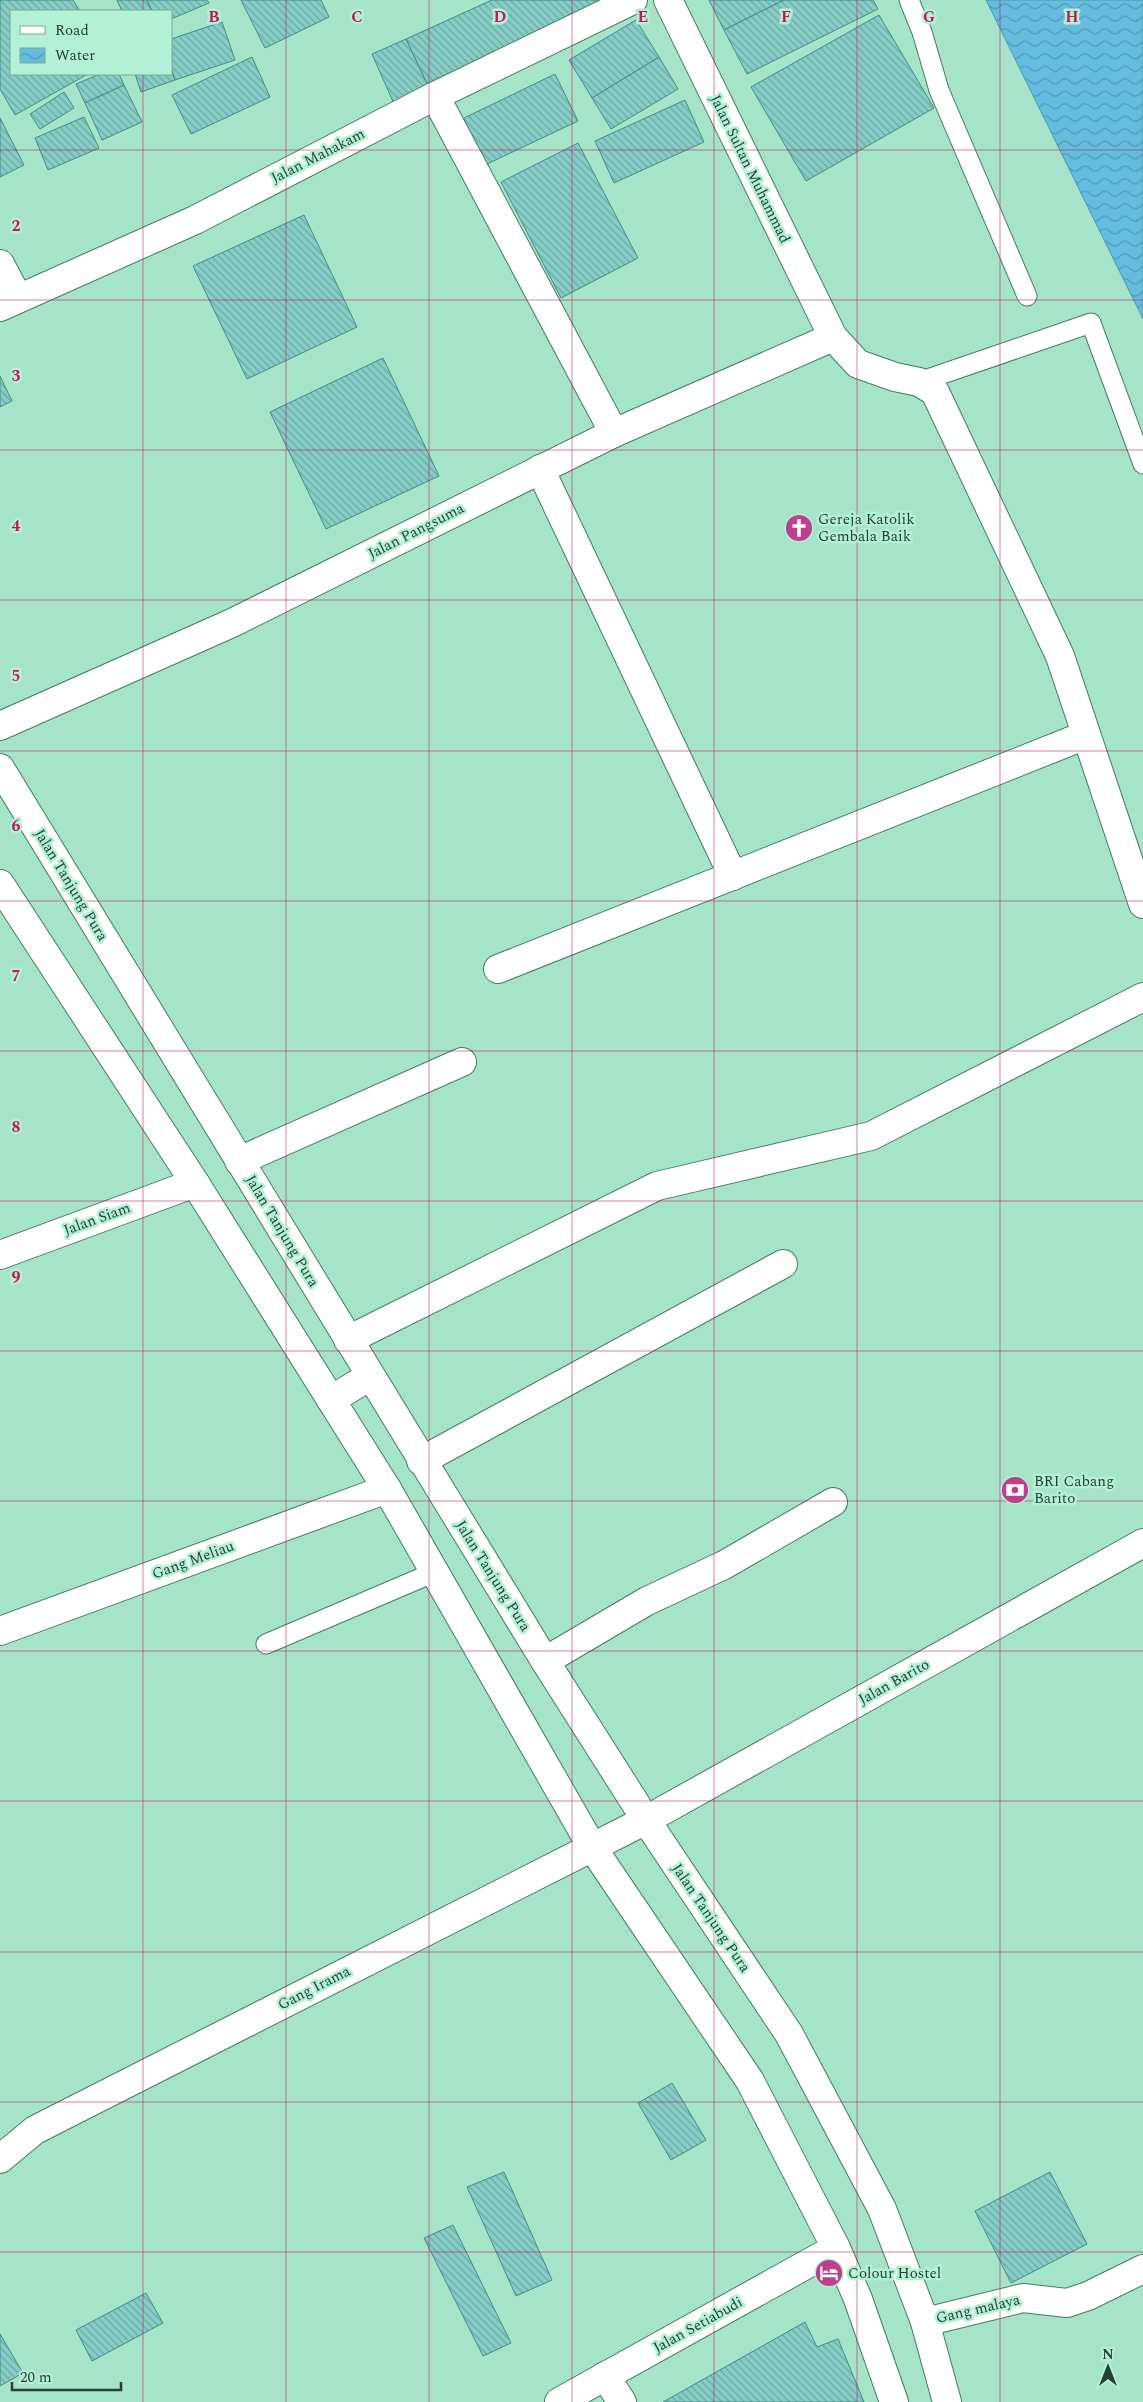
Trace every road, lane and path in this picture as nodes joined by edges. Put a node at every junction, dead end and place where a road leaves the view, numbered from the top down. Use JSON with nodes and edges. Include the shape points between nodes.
{"nodes":[{"id":1,"x":634,"y":0,"type":"edge"},
{"id":2,"x":668,"y":0,"type":"edge"},
{"id":3,"x":909,"y":0,"type":"edge"},
{"id":4,"x":435,"y":96,"type":"junction"},
{"id":5,"x":0,"y":264,"type":"edge"},
{"id":6,"x":1028,"y":296,"type":"dead end"},
{"id":7,"x":9,"y":302,"type":"edge"},
{"id":8,"x":833,"y":337,"type":"junction"},
{"id":9,"x":919,"y":382,"type":"junction"},
{"id":10,"x":614,"y":433,"type":"junction"},
{"id":11,"x":1143,"y":464,"type":"edge"},
{"id":12,"x":540,"y":469,"type":"junction"},
{"id":13,"x":0,"y":726,"type":"edge"},
{"id":14,"x":1086,"y":734,"type":"junction"},
{"id":15,"x":0,"y":768,"type":"edge"},
{"id":16,"x":732,"y":876,"type":"junction"},
{"id":17,"x":0,"y":884,"type":"edge"},
{"id":18,"x":1143,"y":904,"type":"edge"},
{"id":19,"x":498,"y":969,"type":"dead end"},
{"id":20,"x":1143,"y":996,"type":"edge"},
{"id":21,"x":462,"y":1062,"type":"dead end"},
{"id":22,"x":239,"y":1161,"type":"junction"},
{"id":23,"x":195,"y":1183,"type":"junction"},
{"id":24,"x":0,"y":1255,"type":"edge"},
{"id":25,"x":783,"y":1264,"type":"dead end"},
{"id":26,"x":348,"y":1340,"type":"junction"},
{"id":27,"x":370,"y":1376,"type":"junction"},
{"id":28,"x":331,"y":1400,"type":"junction"},
{"id":29,"x":421,"y":1461,"type":"junction"},
{"id":30,"x":387,"y":1489,"type":"junction"},
{"id":31,"x":833,"y":1502,"type":"dead end"},
{"id":32,"x":1143,"y":1543,"type":"edge"},
{"id":33,"x":435,"y":1572,"type":"junction"},
{"id":34,"x":0,"y":1632,"type":"edge"},
{"id":35,"x":266,"y":1644,"type":"dead end"},
{"id":36,"x":545,"y":1661,"type":"junction"},
{"id":37,"x":646,"y":1820,"type":"junction"},
{"id":38,"x":592,"y":1847,"type":"junction"},
{"id":39,"x":0,"y":2159,"type":"edge"},
{"id":40,"x":836,"y":2248,"type":"junction"},
{"id":41,"x":1143,"y":2269,"type":"edge"},
{"id":42,"x":925,"y":2322,"type":"junction"},
{"id":43,"x":605,"y":2376,"type":"junction"},
{"id":44,"x":559,"y":2402,"type":"edge"},
{"id":45,"x":622,"y":2402,"type":"edge"},
{"id":46,"x":894,"y":2402,"type":"edge"},
{"id":47,"x":947,"y":2402,"type":"edge"}],
"edges":[{"from":1,"to":4,"type":"main road","name":"Jalan Mahakam"},
{"from":2,"to":8,"type":"main road","name":"Jalan Sultan Muhammad"},
{"from":3,"to":6,"type":"lane","via":[[939,90]]},
{"from":4,"to":7,"type":"main road","name":"Jalan Mahakam","via":[[195,220]]},
{"from":4,"to":10,"type":"main road"},
{"from":5,"to":7,"type":"main road"},
{"from":8,"to":9,"type":"main road","name":"Jalan Sultan Muhammad","via":[[858,364]]},
{"from":8,"to":10,"type":"main road","name":"Jalan Pangsuma"},
{"from":9,"to":11,"type":"lane","via":[[1091,323]]},
{"from":9,"to":14,"type":"main road","via":[[935,392],[1060,656]]},
{"from":10,"to":12,"type":"main road","name":"Jalan Pangsuma"},
{"from":12,"to":13,"type":"main road","name":"Jalan Pangsuma","via":[[232,624]]},
{"from":12,"to":16,"type":"main road"},
{"from":14,"to":16,"type":"main road"},
{"from":14,"to":18,"type":"main road"},
{"from":15,"to":22,"type":"main road","name":"Jalan Tanjung Pura"},
{"from":16,"to":19,"type":"main road"},
{"from":17,"to":23,"type":"main road"},
{"from":20,"to":26,"type":"main road","via":[[871,1136],[657,1186]]},
{"from":21,"to":22,"type":"main road"},
{"from":22,"to":26,"type":"main road","name":"Jalan Tanjung Pura"},
{"from":23,"to":24,"type":"main road","name":"Jalan Siam"},
{"from":23,"to":28,"type":"main road"},
{"from":25,"to":29,"type":"main road"},
{"from":26,"to":27,"type":"main road","name":"Jalan Tanjung Pura"},
{"from":27,"to":28,"type":"main road"},
{"from":27,"to":29,"type":"main road","name":"Jalan Tanjung Pura"},
{"from":28,"to":30,"type":"main road"},
{"from":29,"to":36,"type":"main road","name":"Jalan Tanjung Pura"},
{"from":30,"to":33,"type":"main road"},
{"from":30,"to":34,"type":"main road","name":"Gang Meliau"},
{"from":31,"to":36,"type":"main road","via":[[724,1565],[647,1601]]},
{"from":32,"to":37,"type":"main road","name":"Jalan Barito"},
{"from":33,"to":35,"type":"lane"},
{"from":33,"to":38,"type":"main road"},
{"from":36,"to":37,"type":"main road","name":"Jalan Tanjung Pura"},
{"from":37,"to":38,"type":"main road","name":"Jalan Barito"},
{"from":37,"to":42,"type":"main road","name":"Jalan Tanjung Pura","via":[[789,2034],[882,2209]]},
{"from":38,"to":39,"type":"main road","name":"Gang Irama","via":[[35,2130]]},
{"from":38,"to":40,"type":"main road","via":[[750,2081]]},
{"from":40,"to":43,"type":"main road","name":"Jalan Setiabudi"},
{"from":40,"to":46,"type":"main road","via":[[858,2299]]},
{"from":41,"to":42,"type":"main road","name":"Gang malaya","via":[[1067,2303],[1023,2298]]},
{"from":42,"to":47,"type":"main road","name":"Jalan Tanjung Pura"},
{"from":43,"to":44,"type":"main road","name":"Jalan Setiabudi"},
{"from":43,"to":45,"type":"main road"}]}
